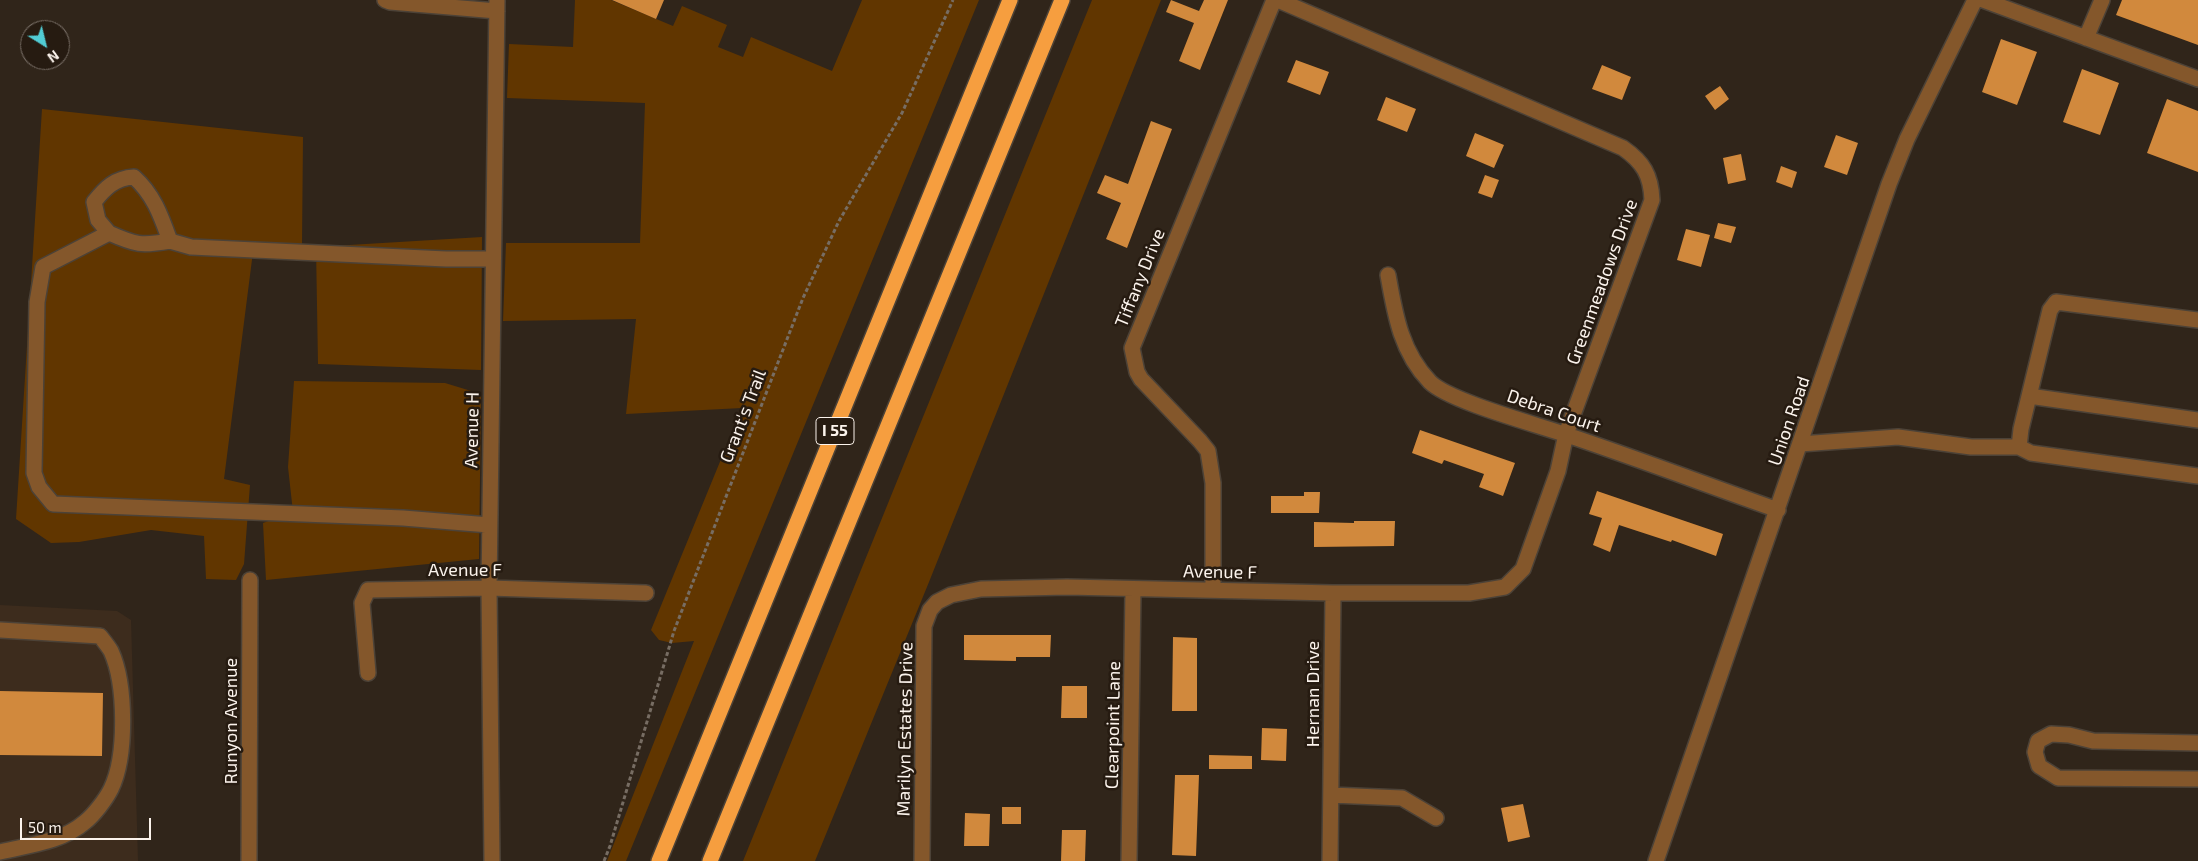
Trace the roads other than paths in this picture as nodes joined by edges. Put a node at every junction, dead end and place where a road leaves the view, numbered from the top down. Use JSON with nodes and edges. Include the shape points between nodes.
{"nodes":[{"id":1,"x":385,"y":0,"type":"edge"},
{"id":2,"x":1010,"y":0,"type":"edge"},
{"id":3,"x":1062,"y":0,"type":"edge"},
{"id":4,"x":1274,"y":0,"type":"edge"},
{"id":5,"x":1278,"y":0,"type":"edge"},
{"id":6,"x":1975,"y":0,"type":"edge"},
{"id":7,"x":1983,"y":0,"type":"edge"},
{"id":8,"x":2102,"y":0,"type":"edge"},
{"id":9,"x":497,"y":5,"type":"edge"},
{"id":10,"x":2086,"y":38,"type":"junction"},
{"id":11,"x":2198,"y":79,"type":"edge"},
{"id":12,"x":110,"y":233,"type":"junction"},
{"id":13,"x":170,"y":241,"type":"junction"},
{"id":14,"x":493,"y":259,"type":"junction"},
{"id":15,"x":1388,"y":275,"type":"dead end"},
{"id":16,"x":2198,"y":320,"type":"edge"},
{"id":17,"x":2029,"y":396,"type":"junction"},
{"id":18,"x":2198,"y":420,"type":"edge"},
{"id":19,"x":1566,"y":434,"type":"junction"},
{"id":20,"x":1800,"y":444,"type":"junction"},
{"id":21,"x":2019,"y":447,"type":"junction"},
{"id":22,"x":2198,"y":476,"type":"edge"},
{"id":23,"x":1778,"y":510,"type":"junction"},
{"id":24,"x":489,"y":525,"type":"junction"},
{"id":25,"x":250,"y":580,"type":"dead end"},
{"id":26,"x":1505,"y":587,"type":"joint"},
{"id":27,"x":488,"y":588,"type":"junction"},
{"id":28,"x":1133,"y":590,"type":"junction"},
{"id":29,"x":1213,"y":590,"type":"junction"},
{"id":30,"x":646,"y":593,"type":"dead end"},
{"id":31,"x":1333,"y":593,"type":"junction"},
{"id":32,"x":937,"y":602,"type":"joint"},
{"id":33,"x":0,"y":630,"type":"edge"},
{"id":34,"x":368,"y":672,"type":"dead end"},
{"id":35,"x":2198,"y":743,"type":"edge"},
{"id":36,"x":2198,"y":779,"type":"edge"},
{"id":37,"x":1331,"y":796,"type":"junction"},
{"id":38,"x":1436,"y":818,"type":"dead end"},
{"id":39,"x":0,"y":852,"type":"edge"},
{"id":40,"x":249,"y":861,"type":"edge"},
{"id":41,"x":492,"y":861,"type":"edge"},
{"id":42,"x":659,"y":861,"type":"edge"},
{"id":43,"x":710,"y":861,"type":"edge"},
{"id":44,"x":922,"y":861,"type":"edge"},
{"id":45,"x":1129,"y":861,"type":"edge"},
{"id":46,"x":1330,"y":861,"type":"edge"},
{"id":47,"x":1656,"y":861,"type":"edge"}],
"edges":[{"from":1,"to":9,"type":"street"},
{"from":2,"to":42,"type":"highway","number":"I 55"},
{"from":3,"to":43,"type":"highway","number":"I 55"},
{"from":4,"to":29,"type":"street","name":"Tiffany Drive","via":[[1132,348],[1141,379],[1208,451],[1212,483]]},
{"from":5,"to":19,"type":"street","name":"Greenmeadows Drive","via":[[1623,148],[1644,166],[1650,177],[1652,200]]},
{"from":6,"to":20,"type":"street","name":"Union Road","via":[[1907,139],[1889,184]]},
{"from":7,"to":10,"type":"street"},
{"from":8,"to":10,"type":"street"},
{"from":9,"to":14,"type":"street","name":"Avenue H"},
{"from":10,"to":11,"type":"street"},
{"from":12,"to":13,"type":"street","via":[[133,244]]},
{"from":12,"to":13,"type":"street","via":[[98,220],[94,202],[106,187],[122,178],[134,177],[147,189],[160,211]]},
{"from":12,"to":24,"type":"street","via":[[43,267],[37,302],[34,473],[39,487],[53,504],[403,518]]},
{"from":13,"to":14,"type":"street","via":[[191,247],[241,251]]},
{"from":14,"to":24,"type":"street","name":"Avenue H"},
{"from":15,"to":19,"type":"street","name":"Debra Court","via":[[1404,343],[1432,384],[1457,398]]},
{"from":16,"to":17,"type":"street","via":[[2056,302],[2050,310]]},
{"from":17,"to":18,"type":"street"},
{"from":17,"to":21,"type":"street"},
{"from":19,"to":23,"type":"street","name":"Debra Court"},
{"from":19,"to":26,"type":"street","name":"Greenmeadows Drive","via":[[1558,471],[1522,569]]},
{"from":20,"to":21,"type":"street","via":[[1898,437],[1970,448]]},
{"from":20,"to":23,"type":"street","name":"Union Road"},
{"from":21,"to":22,"type":"street","via":[[2030,453]]},
{"from":23,"to":47,"type":"street","name":"Union Road"},
{"from":24,"to":27,"type":"street","name":"Avenue H"},
{"from":25,"to":40,"type":"street","name":"Runyon Avenue"},
{"from":26,"to":31,"type":"street","name":"Avenue F","via":[[1469,593]]},
{"from":27,"to":30,"type":"street","name":"Avenue F"},
{"from":27,"to":34,"type":"street","name":"Avenue F","via":[[368,590],[362,602]]},
{"from":27,"to":41,"type":"street","name":"Avenue H"},
{"from":28,"to":29,"type":"street","name":"Avenue F"},
{"from":28,"to":32,"type":"street","name":"Avenue F","via":[[1067,587],[981,589],[951,595]]},
{"from":28,"to":45,"type":"street","name":"Clearpoint Lane"},
{"from":29,"to":31,"type":"street","name":"Avenue F"},
{"from":31,"to":37,"type":"street","name":"Hernan Drive"},
{"from":32,"to":44,"type":"street","name":"Marilyn Estates Drive","via":[[924,626]]},
{"from":33,"to":39,"type":"street","via":[[100,636],[111,650],[120,679],[122,710],[120,760],[111,790],[86,822],[61,837]]},
{"from":35,"to":36,"type":"street","via":[[2093,741],[2051,734],[2038,741],[2035,752],[2039,766],[2058,778]]},
{"from":37,"to":38,"type":"street","via":[[1402,798]]},
{"from":37,"to":46,"type":"street","name":"Hernan Drive"}]}
